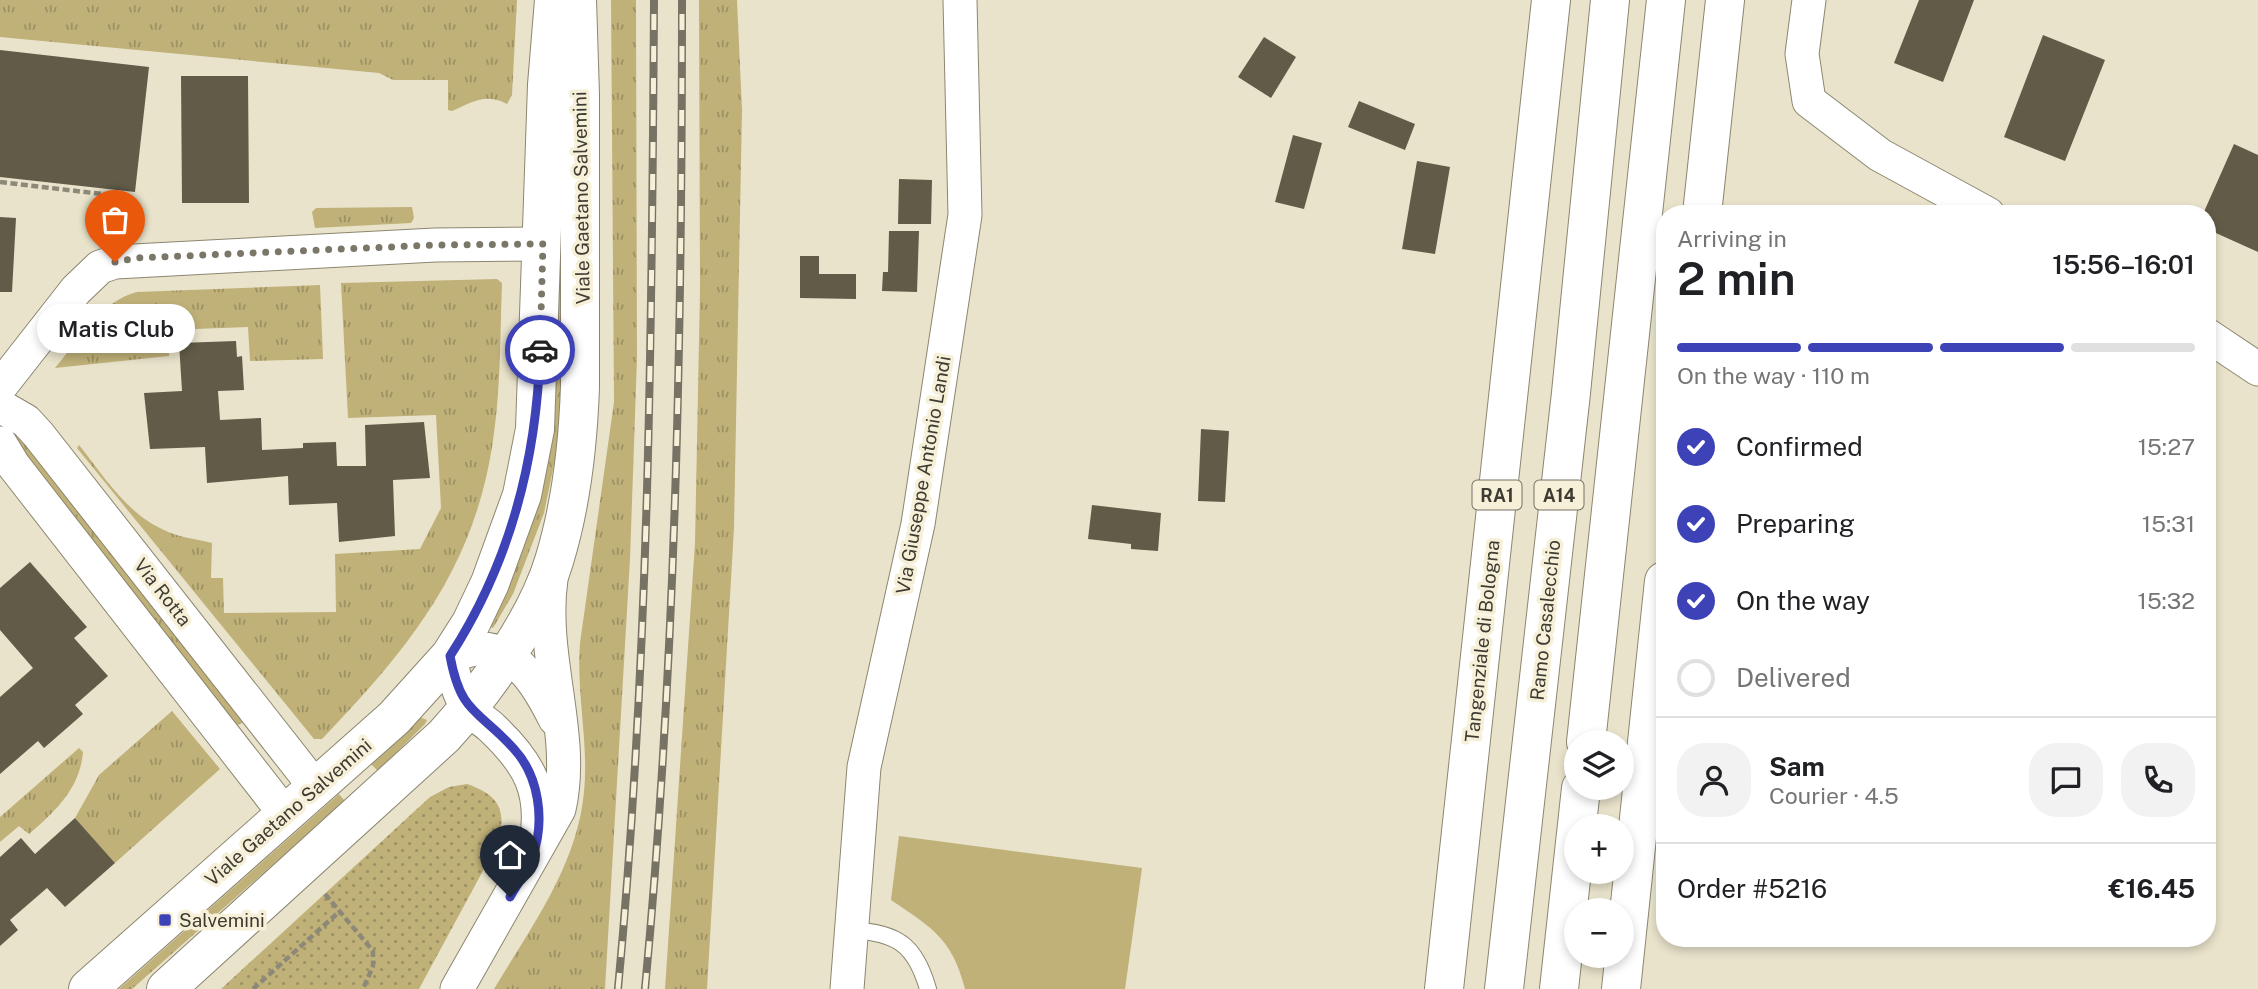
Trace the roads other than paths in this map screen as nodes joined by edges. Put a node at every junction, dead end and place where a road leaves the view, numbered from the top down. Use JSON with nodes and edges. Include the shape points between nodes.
{"nodes":[{"id":1,"x":554,"y":0,"type":"edge"},
{"id":2,"x":576,"y":0,"type":"edge"},
{"id":3,"x":960,"y":0,"type":"edge"},
{"id":4,"x":1551,"y":0,"type":"edge"},
{"id":5,"x":1610,"y":0,"type":"edge"},
{"id":6,"x":1666,"y":0,"type":"edge"},
{"id":7,"x":1725,"y":0,"type":"edge"},
{"id":8,"x":1809,"y":0,"type":"edge"},
{"id":9,"x":1703,"y":205,"type":"edge"},
{"id":10,"x":1972,"y":205,"type":"edge"},
{"id":11,"x":543,"y":244,"type":"junction"},
{"id":12,"x":2216,"y":341,"type":"edge"},
{"id":13,"x":2258,"y":369,"type":"edge"},
{"id":14,"x":0,"y":387,"type":"edge"},
{"id":15,"x":0,"y":406,"type":"edge"},
{"id":16,"x":0,"y":443,"type":"edge"},
{"id":17,"x":554,"y":562,"type":"junction"},
{"id":18,"x":507,"y":654,"type":"junction"},
{"id":19,"x":450,"y":656,"type":"junction"},
{"id":20,"x":1656,"y":657,"type":"edge"},
{"id":21,"x":469,"y":709,"type":"junction"},
{"id":22,"x":559,"y":727,"type":"junction"},
{"id":23,"x":1587,"y":730,"type":"edge"},
{"id":24,"x":316,"y":788,"type":"junction"},
{"id":25,"x":1580,"y":800,"type":"edge"},
{"id":26,"x":285,"y":814,"type":"junction"},
{"id":27,"x":533,"y":856,"type":"junction"},
{"id":28,"x":852,"y":930,"type":"junction"},
{"id":29,"x":88,"y":989,"type":"edge"},
{"id":30,"x":166,"y":989,"type":"edge"},
{"id":31,"x":457,"y":989,"type":"edge"},
{"id":32,"x":847,"y":989,"type":"edge"},
{"id":33,"x":928,"y":989,"type":"edge"},
{"id":34,"x":1444,"y":989,"type":"edge"},
{"id":35,"x":1504,"y":989,"type":"edge"},
{"id":36,"x":1559,"y":989,"type":"edge"},
{"id":37,"x":1621,"y":989,"type":"edge"}],
"edges":[{"from":1,"to":11,"type":"main road","name":"Viale Gaetano Salvemini"},
{"from":2,"to":17,"type":"main road","name":"Viale Gaetano Salvemini","via":[[580,387],[574,456]]},
{"from":3,"to":28,"type":"street","name":"Via Giuseppe Antonio Landi","via":[[965,215],[918,524],[864,767]]},
{"from":4,"to":34,"type":"main road","name":"Tangenziale di Bologna","number":"RA1"},
{"from":5,"to":35,"type":"main road","name":"Ramo Casalecchio","number":"A14"},
{"from":6,"to":23,"type":"main road","number":"A14"},
{"from":7,"to":9,"type":"main road"},
{"from":8,"to":10,"type":"street","via":[[1802,54],[1809,101],[1880,155]]},
{"from":11,"to":14,"type":"street","via":[[435,245],[115,262],[100,267],[76,290]]},
{"from":11,"to":19,"type":"main road","name":"Viale Gaetano Salvemini","via":[[539,381],[525,483],[490,583]]},
{"from":12,"to":13,"type":"street"},
{"from":15,"to":24,"type":"street","name":"Via Rotta","via":[[38,434]]},
{"from":16,"to":26,"type":"street"},
{"from":17,"to":18,"type":"main road","name":"Viale Gaetano Salvemini"},
{"from":17,"to":22,"type":"street","name":"Viale Gaetano Salvemini","via":[[549,647]]},
{"from":18,"to":19,"type":"street","via":[[482,649]]},
{"from":18,"to":21,"type":"main road","name":"Viale Gaetano Salvemini"},
{"from":18,"to":22,"type":"street","via":[[543,696]]},
{"from":19,"to":21,"type":"street","via":[[455,684]]},
{"from":19,"to":24,"type":"main road","name":"Viale Gaetano Salvemini","via":[[394,718]]},
{"from":20,"to":37,"type":"main road"},
{"from":21,"to":27,"type":"street","via":[[527,765],[538,807]]},
{"from":21,"to":30,"type":"main road","name":"Viale Gaetano Salvemini","via":[[417,762]]},
{"from":22,"to":27,"type":"street","name":"Viale Gaetano Salvemini","via":[[565,783],[559,809]]},
{"from":24,"to":26,"type":"main road","name":"Viale Gaetano Salvemini"},
{"from":25,"to":36,"type":"main road"},
{"from":26,"to":29,"type":"main road","name":"Viale Gaetano Salvemini"},
{"from":27,"to":31,"type":"street","name":"Viale Gaetano Salvemini"},
{"from":28,"to":32,"type":"street","name":"Via Giuseppe Antonio Landi"},
{"from":28,"to":33,"type":"lane","via":[[897,939],[913,952]]}]}
